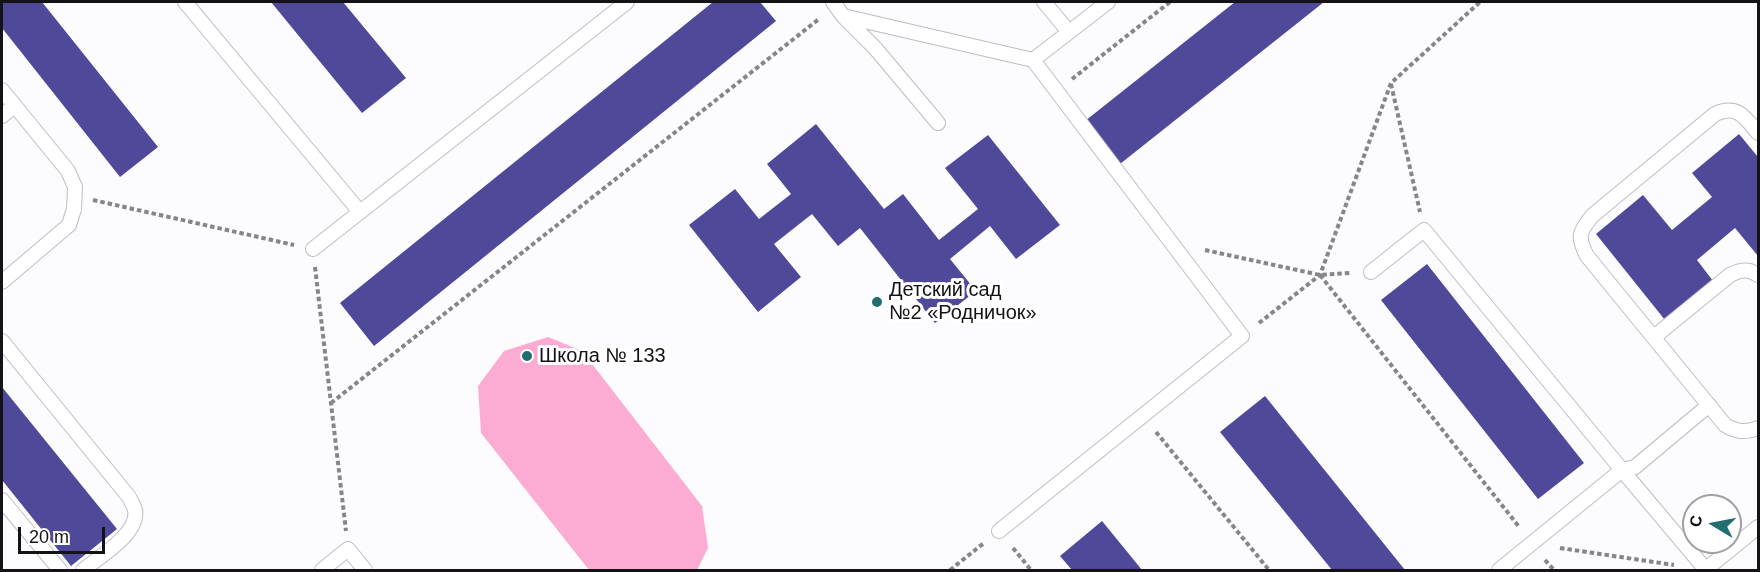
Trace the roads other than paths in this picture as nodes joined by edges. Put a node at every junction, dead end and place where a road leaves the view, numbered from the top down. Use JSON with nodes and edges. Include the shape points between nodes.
{"nodes":[{"id":1,"x":185,"y":2,"type":"edge"},
{"id":2,"x":627,"y":2,"type":"edge"},
{"id":3,"x":1044,"y":2,"type":"edge"},
{"id":4,"x":1108,"y":2,"type":"edge"},
{"id":5,"x":837,"y":8,"type":"edge"},
{"id":6,"x":1069,"y":32,"type":"junction"},
{"id":7,"x":1033,"y":60,"type":"junction"},
{"id":8,"x":2,"y":90,"type":"edge"},
{"id":9,"x":14,"y":106,"type":"junction"},
{"id":10,"x":2,"y":116,"type":"edge"},
{"id":11,"x":938,"y":123,"type":"dead end"},
{"id":12,"x":1758,"y":133,"type":"edge"},
{"id":13,"x":360,"y":212,"type":"junction"},
{"id":14,"x":313,"y":249,"type":"road end"},
{"id":15,"x":1371,"y":273,"type":"road end"},
{"id":16,"x":1758,"y":275,"type":"edge"},
{"id":17,"x":2,"y":282,"type":"edge"},
{"id":18,"x":1654,"y":338,"type":"junction"},
{"id":19,"x":2,"y":341,"type":"edge"},
{"id":20,"x":1709,"y":405,"type":"junction"},
{"id":21,"x":1758,"y":428,"type":"edge"},
{"id":22,"x":1622,"y":470,"type":"junction"},
{"id":23,"x":2,"y":500,"type":"edge"},
{"id":24,"x":1758,"y":527,"type":"edge"},
{"id":25,"x":999,"y":531,"type":"road end"},
{"id":26,"x":60,"y":570,"type":"edge"},
{"id":27,"x":83,"y":570,"type":"edge"},
{"id":28,"x":322,"y":570,"type":"edge"},
{"id":29,"x":365,"y":570,"type":"edge"},
{"id":30,"x":1500,"y":570,"type":"edge"},
{"id":31,"x":1705,"y":570,"type":"edge"}],
"edges":[{"from":1,"to":13,"type":"lane"},
{"from":2,"to":13,"type":"lane"},
{"from":3,"to":6,"type":"lane"},
{"from":4,"to":6,"type":"lane"},
{"from":5,"to":7,"type":"lane"},
{"from":5,"to":11,"type":"lane"},
{"from":6,"to":7,"type":"lane"},
{"from":7,"to":25,"type":"lane","via":[[1242,336]]},
{"from":8,"to":9,"type":"lane"},
{"from":9,"to":10,"type":"lane"},
{"from":9,"to":17,"type":"lane","via":[[68,171],[75,196],[69,225]]},
{"from":12,"to":18,"type":"lane","via":[[1736,111],[1715,114],[1592,216],[1581,230],[1580,243],[1587,256]]},
{"from":13,"to":14,"type":"lane"},
{"from":15,"to":22,"type":"lane","via":[[1424,230]]},
{"from":16,"to":18,"type":"lane","via":[[1742,270],[1730,275]]},
{"from":18,"to":20,"type":"lane"},
{"from":19,"to":27,"type":"lane","via":[[135,509],[135,523],[128,534]]},
{"from":20,"to":21,"type":"lane","via":[[1735,431],[1748,433]]},
{"from":20,"to":22,"type":"lane","via":[[1635,467]]},
{"from":22,"to":30,"type":"lane"},
{"from":22,"to":31,"type":"lane"},
{"from":23,"to":26,"type":"lane"},
{"from":24,"to":31,"type":"lane"},
{"from":28,"to":29,"type":"lane","via":[[348,549]]}]}
